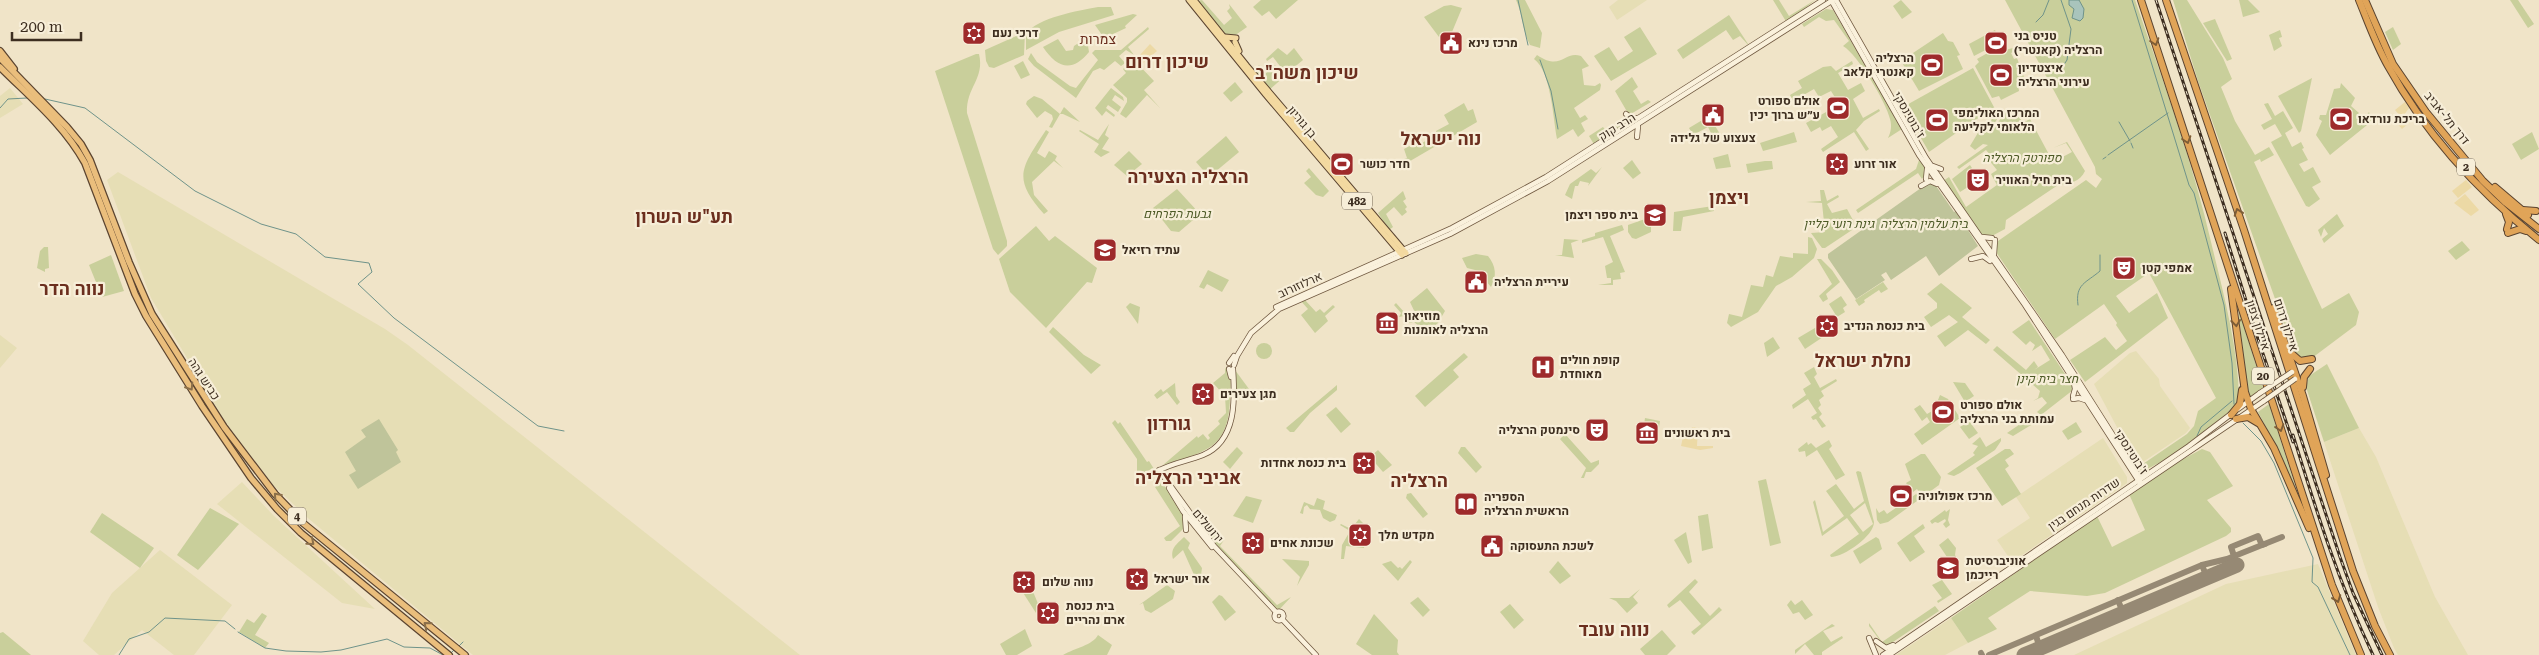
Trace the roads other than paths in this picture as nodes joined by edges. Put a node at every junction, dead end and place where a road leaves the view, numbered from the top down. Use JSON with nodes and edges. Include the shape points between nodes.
{"nodes":[{"id":1,"x":1189,"y":0,"type":"edge"},
{"id":2,"x":1194,"y":0,"type":"edge"},
{"id":3,"x":1833,"y":0,"type":"edge"},
{"id":4,"x":1842,"y":0,"type":"edge"},
{"id":5,"x":2141,"y":0,"type":"edge"},
{"id":6,"x":2166,"y":0,"type":"edge"},
{"id":7,"x":2359,"y":0,"type":"edge"},
{"id":8,"x":2366,"y":0,"type":"edge"},
{"id":9,"x":1821,"y":1,"type":"edge"},
{"id":10,"x":1821,"y":9,"type":"junction"},
{"id":11,"x":1840,"y":11,"type":"junction"},
{"id":12,"x":1222,"y":34,"type":"junction"},
{"id":13,"x":0,"y":51,"type":"edge"},
{"id":14,"x":0,"y":58,"type":"edge"},
{"id":15,"x":1241,"y":59,"type":"junction"},
{"id":16,"x":0,"y":67,"type":"edge"},
{"id":17,"x":22,"y":81,"type":"junction"},
{"id":18,"x":1651,"y":111,"type":"junction"},
{"id":19,"x":1626,"y":114,"type":"dead end"},
{"id":20,"x":2424,"y":114,"type":"junction"},
{"id":21,"x":1639,"y":125,"type":"junction"},
{"id":22,"x":1625,"y":134,"type":"junction"},
{"id":23,"x":1919,"y":154,"type":"junction"},
{"id":24,"x":1930,"y":163,"type":"junction"},
{"id":25,"x":1941,"y":168,"type":"dead end"},
{"id":26,"x":1926,"y":179,"type":"dead end"},
{"id":27,"x":1544,"y":183,"type":"junction"},
{"id":28,"x":1921,"y":186,"type":"dead end"},
{"id":29,"x":1552,"y":187,"type":"dead end"},
{"id":30,"x":1943,"y":190,"type":"junction"},
{"id":31,"x":2208,"y":208,"type":"junction"},
{"id":32,"x":2521,"y":209,"type":"junction"},
{"id":33,"x":2536,"y":211,"type":"dead end"},
{"id":34,"x":2506,"y":213,"type":"junction"},
{"id":35,"x":2528,"y":216,"type":"dead end"},
{"id":36,"x":2539,"y":229,"type":"edge"},
{"id":37,"x":2244,"y":230,"type":"junction"},
{"id":38,"x":2530,"y":233,"type":"junction"},
{"id":39,"x":2539,"y":235,"type":"edge"},
{"id":40,"x":1982,"y":237,"type":"junction"},
{"id":41,"x":2539,"y":240,"type":"edge"},
{"id":42,"x":1406,"y":252,"type":"junction"},
{"id":43,"x":1971,"y":259,"type":"dead end"},
{"id":44,"x":1998,"y":265,"type":"junction"},
{"id":45,"x":2286,"y":342,"type":"junction"},
{"id":46,"x":2312,"y":359,"type":"dead end"},
{"id":47,"x":1231,"y":366,"type":"junction"},
{"id":48,"x":2310,"y":369,"type":"dead end"},
{"id":49,"x":2295,"y":375,"type":"junction"},
{"id":50,"x":2073,"y":379,"type":"junction"},
{"id":51,"x":2242,"y":384,"type":"junction"},
{"id":52,"x":2303,"y":396,"type":"junction"},
{"id":53,"x":2248,"y":402,"type":"junction"},
{"id":54,"x":2089,"y":403,"type":"junction"},
{"id":55,"x":2251,"y":409,"type":"junction"},
{"id":56,"x":2233,"y":417,"type":"junction"},
{"id":57,"x":2259,"y":424,"type":"junction"},
{"id":58,"x":1170,"y":465,"type":"junction"},
{"id":59,"x":1159,"y":471,"type":"junction"},
{"id":60,"x":2133,"y":471,"type":"junction"},
{"id":61,"x":2148,"y":473,"type":"junction"},
{"id":62,"x":1166,"y":479,"type":"junction"},
{"id":63,"x":2139,"y":481,"type":"junction"},
{"id":64,"x":2130,"y":485,"type":"junction"},
{"id":65,"x":1182,"y":510,"type":"junction"},
{"id":66,"x":2336,"y":520,"type":"junction"},
{"id":67,"x":1200,"y":533,"type":"junction"},
{"id":68,"x":1231,"y":565,"type":"junction"},
{"id":69,"x":2326,"y":568,"type":"junction"},
{"id":70,"x":1869,"y":638,"type":"dead end"},
{"id":71,"x":1876,"y":641,"type":"dead end"},
{"id":72,"x":1902,"y":643,"type":"junction"},
{"id":73,"x":449,"y":655,"type":"edge"},
{"id":74,"x":465,"y":655,"type":"edge"},
{"id":75,"x":1315,"y":655,"type":"edge"},
{"id":76,"x":1876,"y":655,"type":"edge"},
{"id":77,"x":1886,"y":655,"type":"edge"},
{"id":78,"x":1894,"y":655,"type":"edge"},
{"id":79,"x":2361,"y":655,"type":"edge"},
{"id":80,"x":2390,"y":655,"type":"edge"}],
"edges":[{"from":1,"to":42,"type":"main road","name":"בן גוריון","number":"482","via":[[1266,95]]},
{"from":2,"to":12,"type":"main road","name":"בן גוריון"},
{"from":3,"to":10,"type":"main road","name":"הרב קוק"},
{"from":3,"to":11,"type":"main road","name":"ז'בוטינסקי"},
{"from":4,"to":11,"type":"main road"},
{"from":5,"to":31,"type":"highway","name":"איילון צפון","number":"20","one_way":true},
{"from":37,"to":6,"type":"highway","name":"איילון דרום","number":"20","one_way":true},
{"from":7,"to":20,"type":"highway","number":"2","via":[[2387,64]]},
{"from":8,"to":20,"type":"highway","name":"דרך תל-אביב","number":"2","via":[[2394,64]]},
{"from":9,"to":18,"type":"main road","name":"הרב קוק"},
{"from":10,"to":11,"type":"main road"},
{"from":10,"to":21,"type":"main road","name":"הרב קוק"},
{"from":11,"to":23,"type":"main road","name":"ז'בוטינסקי"},
{"from":11,"to":24,"type":"main road","name":"ז'בוטינסקי"},
{"from":12,"to":15,"type":"main road","name":"בן גוריון"},
{"from":12,"to":15,"type":"main road","via":[[1236,40]]},
{"from":13,"to":17,"type":"highway"},
{"from":14,"to":17,"type":"highway","name":"כביש גהה","number":"4"},
{"from":15,"to":42,"type":"main road","name":"בן גוריון","number":"482","via":[[1310,140],[1318,142],[1320,151]]},
{"from":16,"to":73,"type":"highway","name":"כביש גהה","number":"4","one_way":true,"via":[[76,147],[146,316],[251,478],[301,533]]},
{"from":74,"to":17,"type":"highway","name":"כביש גהה","number":"4","one_way":true,"via":[[304,523],[275,494],[224,428],[152,314],[81,144]]},
{"from":18,"to":19,"type":"main road","via":[[1635,118]]},
{"from":18,"to":42,"type":"main road","name":"הרב קוק","via":[[1546,177]]},
{"from":20,"to":32,"type":"highway"},
{"from":20,"to":34,"type":"highway","via":[[2470,178]]},
{"from":20,"to":36,"type":"highway","name":"דרך תל-אביב","number":"2","via":[[2483,181]]},
{"from":20,"to":39,"type":"highway","name":"דרך תל-אביב","number":"2","via":[[2480,184]]},
{"from":21,"to":22,"type":"main road","name":"הרב קוק"},
{"from":21,"to":22,"type":"main road","via":[[1637,137]]},
{"from":22,"to":27,"type":"main road","name":"הרב קוק"},
{"from":23,"to":26,"type":"main road","via":[[1927,170]]},
{"from":23,"to":30,"type":"main road","name":"ז'בוטינסקי"},
{"from":24,"to":25,"type":"main road"},
{"from":24,"to":40,"type":"main road","name":"ז'בוטינסקי"},
{"from":27,"to":29,"type":"main road"},
{"from":27,"to":42,"type":"main road","name":"הרב קוק","via":[[1450,234]]},
{"from":28,"to":30,"type":"main road","via":[[1933,182]]},
{"from":30,"to":44,"type":"main road","name":"ז'בוטינסקי"},
{"from":31,"to":51,"type":"highway","one_way":true,"via":[[2233,296]]},
{"from":31,"to":69,"type":"highway","name":"איילון צפון","number":"20","one_way":true},
{"from":32,"to":33,"type":"highway"},
{"from":32,"to":35,"type":"highway"},
{"from":34,"to":38,"type":"highway"},
{"from":34,"to":38,"type":"highway","via":[[2508,231],[2520,229]]},
{"from":37,"to":45,"type":"highway"},
{"from":37,"to":66,"type":"highway","name":"איילון דרום","number":"20"},
{"from":38,"to":41,"type":"highway"},
{"from":40,"to":44,"type":"main road","name":"ז'בוטינסקי"},
{"from":40,"to":44,"type":"main road","via":[[1994,239],[1993,252]]},
{"from":42,"to":47,"type":"main road","name":"ארלוזורוב","via":[[1278,306],[1250,329]]},
{"from":43,"to":44,"type":"main road","via":[[1985,256]]},
{"from":44,"to":50,"type":"main road","name":"ז'בוטינסקי"},
{"from":44,"to":60,"type":"main road","name":"ז'בוטינסקי","via":[[2069,366]]},
{"from":45,"to":46,"type":"highway","via":[[2296,360]]},
{"from":45,"to":49,"type":"highway"},
{"from":47,"to":58,"type":"main road","via":[[1233,416],[1223,438],[1205,454]]},
{"from":47,"to":59,"type":"main road","via":[[1231,416],[1225,431],[1204,452],[1166,465]]},
{"from":48,"to":52,"type":"highway","via":[[2303,379]]},
{"from":49,"to":52,"type":"highway"},
{"from":49,"to":53,"type":"main road","name":"שדרות מנחם בגין","bridge":true},
{"from":49,"to":55,"type":"main road","name":"שדרות מנחם בגין","bridge":true},
{"from":50,"to":54,"type":"main road","name":"ז'בוטינסקי"},
{"from":50,"to":54,"type":"main road","via":[[2076,388],[2073,397]]},
{"from":51,"to":53,"type":"highway"},
{"from":51,"to":56,"type":"highway","via":[[2240,404]]},
{"from":52,"to":66,"type":"highway"},
{"from":53,"to":55,"type":"highway"},
{"from":53,"to":56,"type":"main road","name":"שדרות מנחם בגין"},
{"from":54,"to":60,"type":"main road","name":"ז'בוטינסקי"},
{"from":55,"to":56,"type":"main road","name":"שדרות מנחם בגין"},
{"from":55,"to":57,"type":"highway"},
{"from":56,"to":57,"type":"highway","via":[[2250,418]]},
{"from":56,"to":61,"type":"main road","name":"שדרות מנחם בגין"},
{"from":56,"to":63,"type":"main road","name":"שדרות מנחם בגין"},
{"from":57,"to":69,"type":"highway","via":[[2278,455]]},
{"from":58,"to":59,"type":"main road"},
{"from":58,"to":62,"type":"main road","via":[[1164,472]]},
{"from":59,"to":62,"type":"main road","name":"ירושלים"},
{"from":59,"to":65,"type":"main road","name":"ירושלים"},
{"from":60,"to":61,"type":"main road","via":[[2141,475]]},
{"from":60,"to":63,"type":"main road","name":"ז'בוטינסקי"},
{"from":60,"to":64,"type":"main road"},
{"from":61,"to":63,"type":"main road","name":"שדרות מנחם בגין"},
{"from":62,"to":68,"type":"main road","name":"ירושלים"},
{"from":63,"to":64,"type":"main road","name":"שדרות מנחם בגין"},
{"from":63,"to":72,"type":"main road","name":"שדרות מנחם בגין"},
{"from":64,"to":72,"type":"main road","name":"שדרות מנחם בגין"},
{"from":65,"to":67,"type":"main road","name":"ירושלים"},
{"from":65,"to":67,"type":"main road","via":[[1186,531]]},
{"from":66,"to":80,"type":"highway","name":"איילון דרום","number":"20","via":[[2366,606]]},
{"from":67,"to":68,"type":"main road","name":"ירושלים"},
{"from":68,"to":75,"type":"main road","name":"ירושלים","via":[[1259,594],[1275,614],[1275,620],[1282,620]]},
{"from":69,"to":79,"type":"highway","name":"איילון צפון","number":"20","one_way":true},
{"from":70,"to":76,"type":"main road"},
{"from":71,"to":72,"type":"main road","via":[[1886,648]]},
{"from":72,"to":77,"type":"main road","name":"שדרות מנחם בגין"},
{"from":72,"to":78,"type":"main road"}]}
